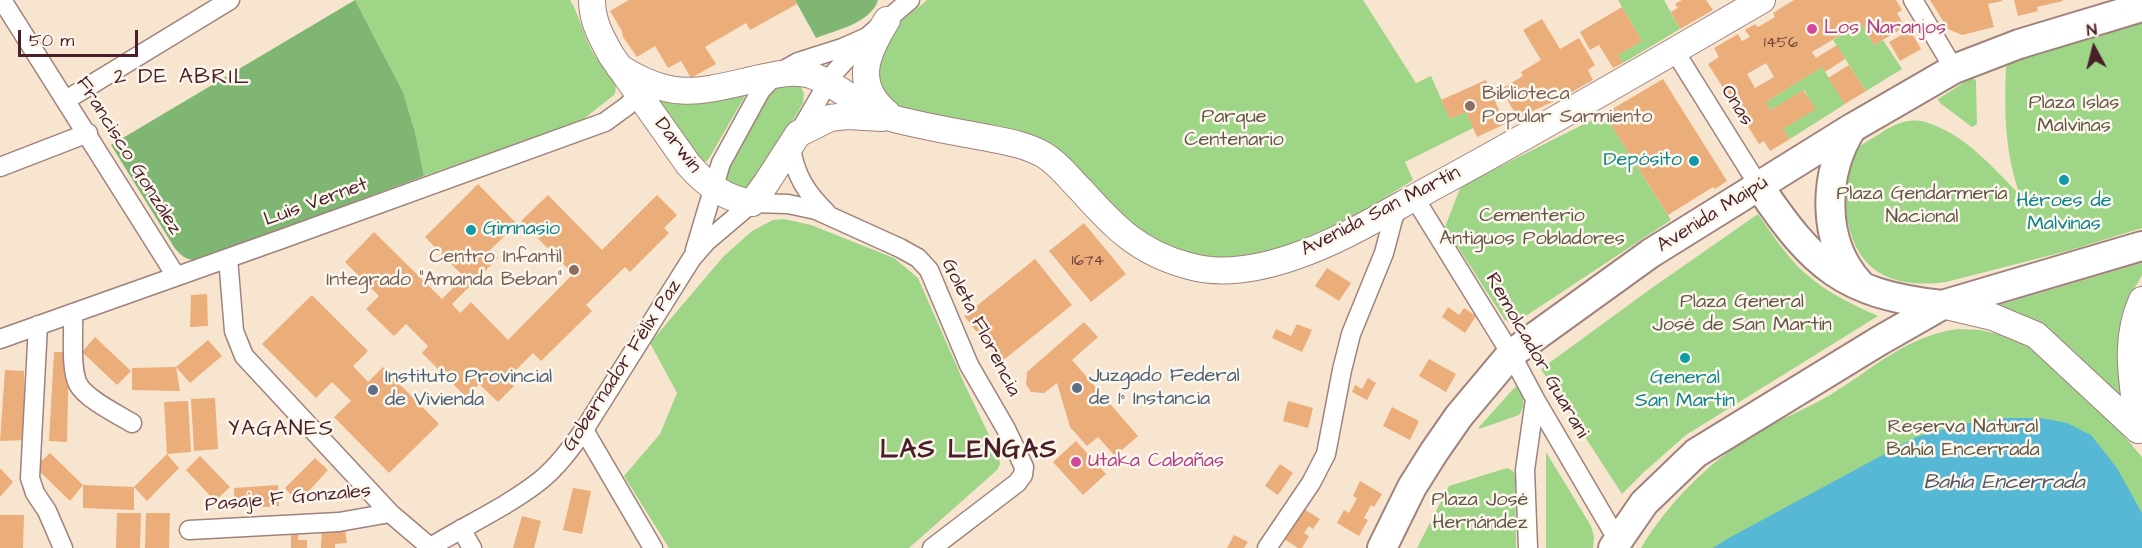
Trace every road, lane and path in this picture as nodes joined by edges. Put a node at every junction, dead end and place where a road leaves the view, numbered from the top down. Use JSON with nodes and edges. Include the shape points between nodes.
{"nodes":[{"id":1,"x":2,"y":0,"type":"edge"},
{"id":2,"x":230,"y":0,"type":"edge"},
{"id":3,"x":592,"y":0,"type":"edge"},
{"id":4,"x":910,"y":0,"type":"edge"},
{"id":5,"x":1762,"y":0,"type":"edge"},
{"id":6,"x":1913,"y":0,"type":"edge"},
{"id":7,"x":2142,"y":8,"type":"edge"},
{"id":8,"x":877,"y":28,"type":"junction"},
{"id":9,"x":1674,"y":50,"type":"junction"},
{"id":10,"x":619,"y":67,"type":"junction"},
{"id":11,"x":1954,"y":69,"type":"junction"},
{"id":12,"x":775,"y":75,"type":"junction"},
{"id":13,"x":827,"y":82,"type":"junction"},
{"id":14,"x":638,"y":95,"type":"junction"},
{"id":15,"x":66,"y":100,"type":"junction"},
{"id":16,"x":894,"y":119,"type":"junction"},
{"id":17,"x":1852,"y":128,"type":"junction"},
{"id":18,"x":88,"y":133,"type":"junction"},
{"id":19,"x":794,"y":140,"type":"junction"},
{"id":20,"x":0,"y":167,"type":"edge"},
{"id":21,"x":1759,"y":186,"type":"junction"},
{"id":22,"x":713,"y":187,"type":"junction"},
{"id":23,"x":1406,"y":201,"type":"junction"},
{"id":24,"x":752,"y":203,"type":"junction"},
{"id":25,"x":828,"y":214,"type":"junction"},
{"id":26,"x":2142,"y":246,"type":"edge"},
{"id":27,"x":228,"y":258,"type":"junction"},
{"id":28,"x":692,"y":258,"type":"junction"},
{"id":29,"x":176,"y":276,"type":"junction"},
{"id":30,"x":1864,"y":289,"type":"junction"},
{"id":31,"x":2142,"y":300,"type":"edge"},
{"id":32,"x":1942,"y":305,"type":"junction"},
{"id":33,"x":73,"y":313,"type":"junction"},
{"id":34,"x":39,"y":325,"type":"junction"},
{"id":35,"x":0,"y":339,"type":"edge"},
{"id":36,"x":1511,"y":354,"type":"junction"},
{"id":37,"x":1535,"y":399,"type":"junction"},
{"id":38,"x":132,"y":423,"type":"dead end"},
{"id":39,"x":584,"y":430,"type":"junction"},
{"id":40,"x":390,"y":513,"type":"junction"},
{"id":41,"x":461,"y":529,"type":"junction"},
{"id":42,"x":189,"y":530,"type":"dead end"},
{"id":43,"x":1615,"y":543,"type":"edge"},
{"id":44,"x":63,"y":548,"type":"edge"},
{"id":45,"x":429,"y":548,"type":"edge"},
{"id":46,"x":472,"y":548,"type":"edge"},
{"id":47,"x":653,"y":548,"type":"edge"},
{"id":48,"x":932,"y":548,"type":"edge"},
{"id":49,"x":1267,"y":548,"type":"edge"},
{"id":50,"x":1382,"y":548,"type":"edge"},
{"id":51,"x":1528,"y":548,"type":"edge"}],
"edges":[{"from":1,"to":15,"type":"street","name":"Francisco González"},
{"from":2,"to":15,"type":"street"},
{"from":3,"to":10,"type":"main road","name":"Darwin","via":[[600,36]]},
{"from":4,"to":8,"type":"street","name":"Gobernador Félix Paz"},
{"from":5,"to":9,"type":"main road","name":"Avenida San Martín"},
{"from":6,"to":11,"type":"street"},
{"from":7,"to":11,"type":"main road","name":"Avenida Maipú","via":[[2019,44]]},
{"from":8,"to":12,"type":"street","name":"Gobernador Félix Paz","via":[[842,48],[798,62]]},
{"from":8,"to":13,"type":"street","name":"Gobernador Félix Paz"},
{"from":8,"to":16,"type":"main road","via":[[867,57],[868,85],[873,98]]},
{"from":9,"to":21,"type":"street","name":"Onas"},
{"from":9,"to":23,"type":"main road","name":"Avenida San Martín"},
{"from":10,"to":12,"type":"main road","name":"Darwin","via":[[640,80],[677,91],[725,87]]},
{"from":10,"to":14,"type":"main road","name":"Darwin"},
{"from":11,"to":17,"type":"main road","name":"Avenida Maipú"},
{"from":12,"to":13,"type":"main road","via":[[804,73]]},
{"from":12,"to":22,"type":"street","name":"Gobernador Félix Paz","via":[[757,97],[729,146]]},
{"from":13,"to":16,"type":"main road","name":"Avenida San Martín","via":[[875,112]]},
{"from":13,"to":19,"type":"street","name":"Gobernador Félix Paz"},
{"from":14,"to":22,"type":"main road","name":"Darwin","via":[[688,164]]},
{"from":14,"to":27,"type":"street","name":"Luis Vernet","via":[[605,122]]},
{"from":15,"to":18,"type":"street","name":"Francisco González"},
{"from":16,"to":19,"type":"main road","name":"Avenida San Martín","via":[[830,118]]},
{"from":16,"to":23,"type":"main road","name":"Avenida San Martín","via":[[1010,142],[1042,154],[1128,238],[1147,250],[1192,267],[1232,270],[1268,265],[1321,246]]},
{"from":17,"to":21,"type":"main road","name":"Avenida Maipú"},
{"from":17,"to":30,"type":"main road","via":[[1835,165],[1831,216],[1841,257]]},
{"from":18,"to":20,"type":"street"},
{"from":18,"to":29,"type":"street","name":"Francisco González"},
{"from":19,"to":24,"type":"main road","name":"Gobernador Félix Paz"},
{"from":19,"to":25,"type":"street","via":[[792,158],[800,180]]},
{"from":21,"to":30,"type":"main road","via":[[1808,250],[1839,276]]},
{"from":21,"to":36,"type":"main road","name":"Avenida Maipú","via":[[1651,253]]},
{"from":22,"to":24,"type":"main road","name":"Darwin","via":[[738,201]]},
{"from":22,"to":28,"type":"street","name":"Gobernador Félix Paz"},
{"from":23,"to":36,"type":"street","name":"Remolcador Guarani"},
{"from":23,"to":49,"type":"street","via":[[1393,219],[1384,253],[1351,334],[1326,454]]},
{"from":24,"to":25,"type":"street","name":"Goleta Florencia","via":[[788,204]]},
{"from":24,"to":28,"type":"street","name":"Gobernador Félix Paz"},
{"from":25,"to":48,"type":"street","name":"Goleta Florencia","via":[[900,248],[929,270],[969,366],[1024,467],[1017,483]]},
{"from":26,"to":32,"type":"main road"},
{"from":27,"to":29,"type":"street","name":"Luis Vernet"},
{"from":27,"to":40,"type":"street","via":[[234,331],[244,356]]},
{"from":28,"to":39,"type":"street","name":"Gobernador Félix Paz"},
{"from":29,"to":33,"type":"street","name":"Luis Vernet"},
{"from":30,"to":32,"type":"main road","via":[[1905,301]]},
{"from":31,"to":32,"type":"main road","via":[[2130,339],[2138,430],[2036,335],[1992,317]]},
{"from":32,"to":43,"type":"main road","via":[[1696,453],[1644,503]]},
{"from":33,"to":34,"type":"street","name":"Luis Vernet"},
{"from":33,"to":38,"type":"street","via":[[79,386]]},
{"from":34,"to":35,"type":"street","name":"Luis Vernet"},
{"from":34,"to":44,"type":"street","via":[[30,478]]},
{"from":36,"to":37,"type":"street","name":"Remolcador Guarani"},
{"from":36,"to":50,"type":"main road","name":"Avenida Maipú","via":[[1434,452]]},
{"from":37,"to":43,"type":"street","name":"Remolcador Guarani"},
{"from":37,"to":51,"type":"street","via":[[1525,470]]},
{"from":39,"to":41,"type":"street","name":"Gobernador Félix Paz","via":[[566,456],[542,479]]},
{"from":39,"to":47,"type":"street"},
{"from":40,"to":42,"type":"street","name":"Pasaje F Gonzales","via":[[339,522]]},
{"from":40,"to":45,"type":"street"},
{"from":41,"to":45,"type":"street","name":"Gobernador Félix Paz"},
{"from":41,"to":46,"type":"street"}]}
